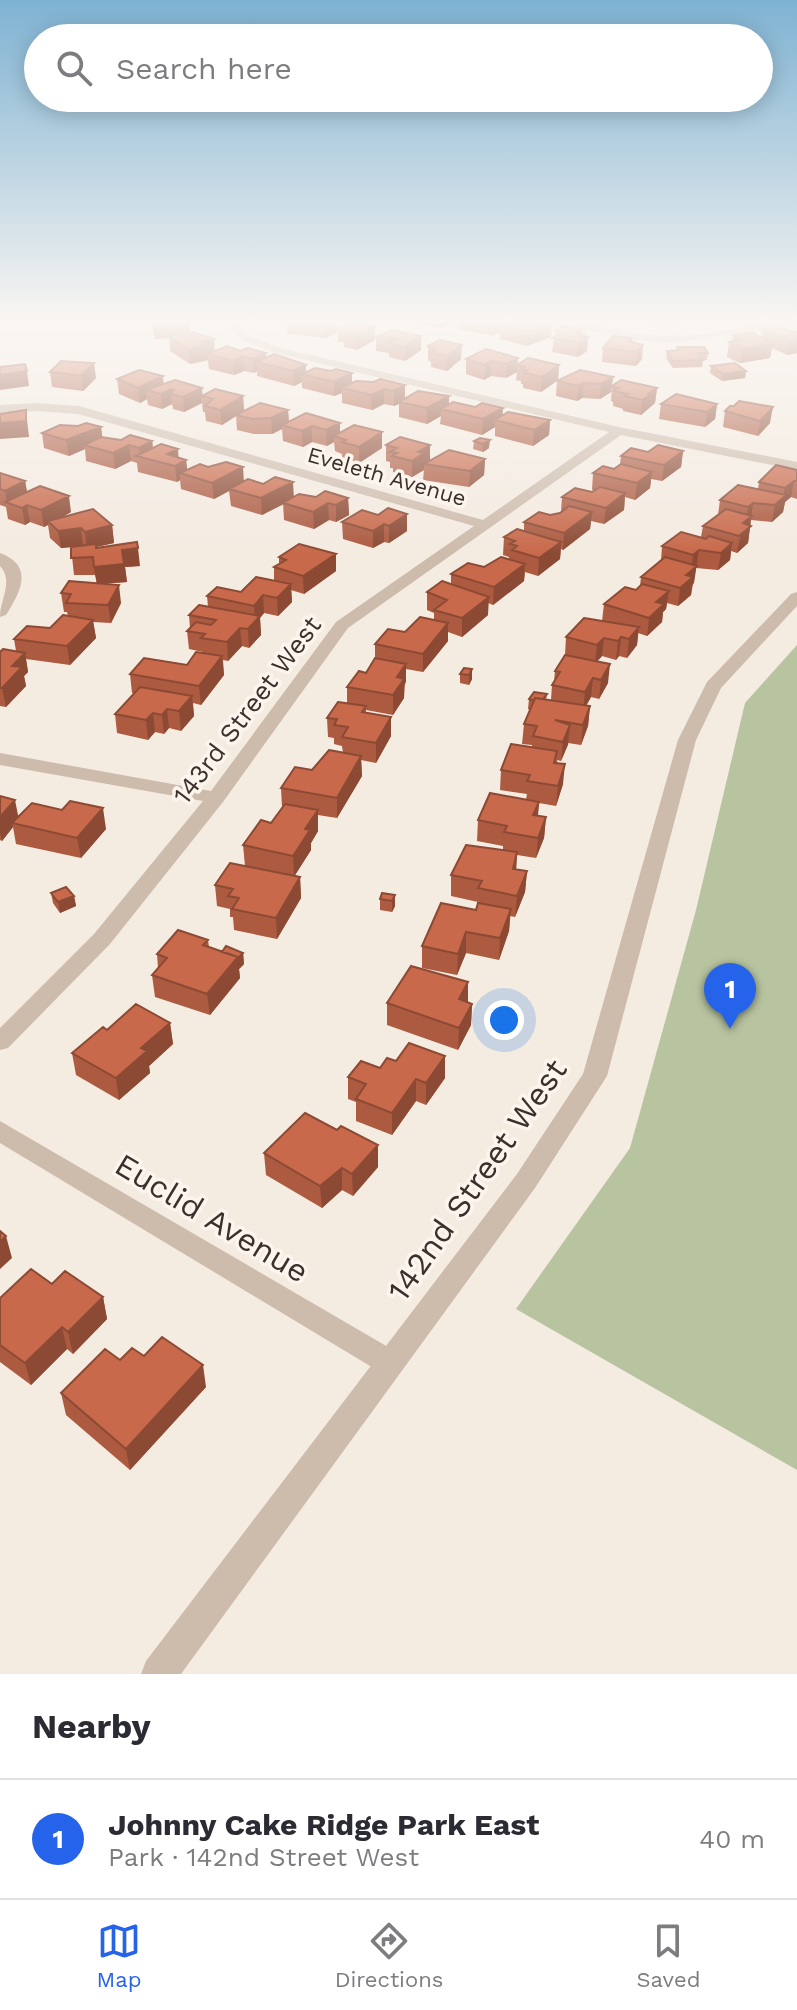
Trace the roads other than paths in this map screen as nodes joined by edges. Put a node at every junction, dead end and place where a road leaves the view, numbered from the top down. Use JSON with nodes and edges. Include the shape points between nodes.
{"nodes":[{"id":1,"x":480,"y":398,"type":"edge"},
{"id":2,"x":0,"y":409,"type":"edge"},
{"id":3,"x":619,"y":431,"type":"junction"},
{"id":4,"x":797,"y":466,"type":"edge"},
{"id":5,"x":482,"y":524,"type":"junction"},
{"id":6,"x":0,"y":557,"type":"edge"},
{"id":7,"x":797,"y":597,"type":"edge"},
{"id":8,"x":0,"y":612,"type":"edge"},
{"id":9,"x":0,"y":759,"type":"edge"},
{"id":10,"x":216,"y":798,"type":"junction"},
{"id":11,"x":0,"y":1042,"type":"edge"},
{"id":12,"x":0,"y":1131,"type":"edge"},
{"id":13,"x":390,"y":1363,"type":"junction"},
{"id":14,"x":159,"y":1674,"type":"edge"}],
"edges":[{"from":1,"to":3,"type":"street"},
{"from":2,"to":5,"type":"street","name":"Eveleth Avenue","via":[[79,410]]},
{"from":3,"to":4,"type":"street"},
{"from":3,"to":5,"type":"street","name":"143rd Street West"},
{"from":5,"to":10,"type":"street","name":"143rd Street West","via":[[342,625]]},
{"from":6,"to":8,"type":"street","via":[[13,571],[15,587]]},
{"from":7,"to":13,"type":"street","name":"142nd Street West","via":[[713,686],[687,740],[595,1076],[526,1181]]},
{"from":9,"to":10,"type":"street"},
{"from":10,"to":11,"type":"street","name":"143rd Street West","via":[[102,939]]},
{"from":12,"to":13,"type":"street","name":"Euclid Avenue"},
{"from":13,"to":14,"type":"street","name":"142nd Street West"}]}
